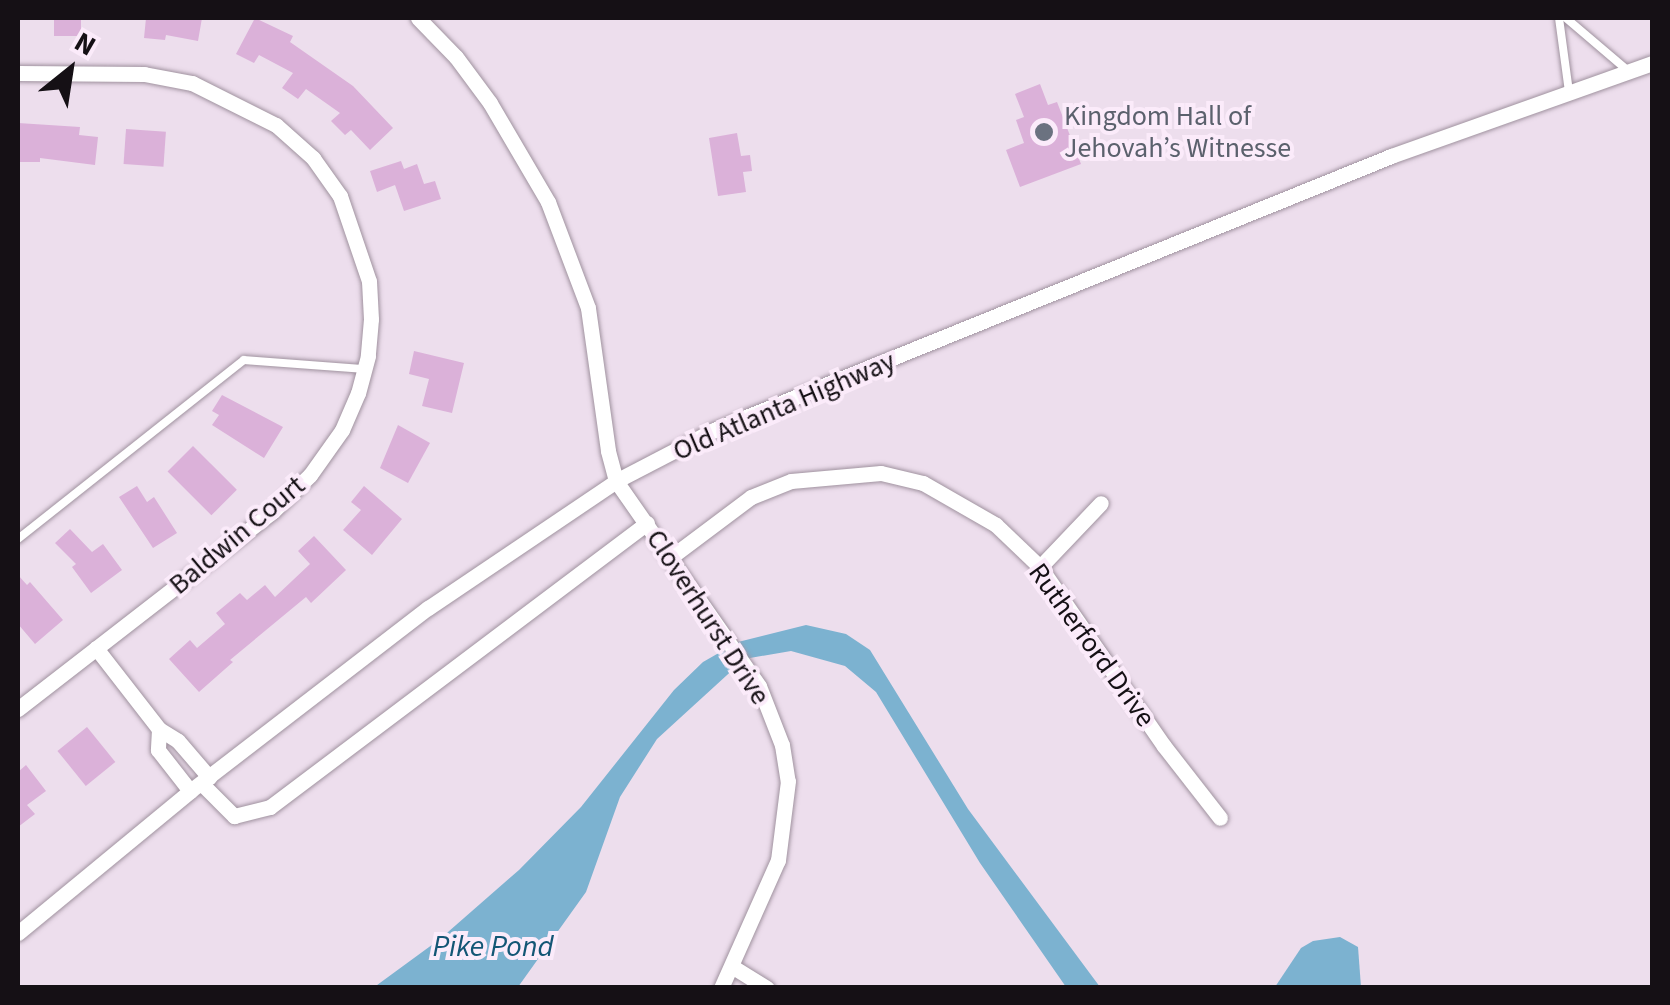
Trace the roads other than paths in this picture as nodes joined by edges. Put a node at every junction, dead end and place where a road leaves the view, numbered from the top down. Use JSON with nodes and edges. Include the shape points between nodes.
{"nodes":[{"id":1,"x":418,"y":18,"type":"edge"},
{"id":2,"x":1562,"y":18,"type":"edge"},
{"id":3,"x":1652,"y":64,"type":"edge"},
{"id":4,"x":1627,"y":71,"type":"junction"},
{"id":5,"x":18,"y":74,"type":"edge"},
{"id":6,"x":1569,"y":92,"type":"junction"},
{"id":7,"x":366,"y":369,"type":"junction"},
{"id":8,"x":616,"y":481,"type":"junction"},
{"id":9,"x":1101,"y":503,"type":"dead end"},
{"id":10,"x":647,"y":523,"type":"junction"},
{"id":11,"x":18,"y":540,"type":"edge"},
{"id":12,"x":671,"y":557,"type":"junction"},
{"id":13,"x":1040,"y":567,"type":"junction"},
{"id":14,"x":96,"y":648,"type":"junction"},
{"id":15,"x":18,"y":709,"type":"edge"},
{"id":16,"x":200,"y":784,"type":"junction"},
{"id":17,"x":1220,"y":818,"type":"dead end"},
{"id":18,"x":18,"y":933,"type":"edge"},
{"id":19,"x":733,"y":967,"type":"junction"},
{"id":20,"x":721,"y":988,"type":"edge"},
{"id":21,"x":767,"y":988,"type":"edge"}],
"edges":[{"from":1,"to":8,"type":"street","via":[[490,103],[548,202],[588,308]]},
{"from":2,"to":4,"type":"lane"},
{"from":2,"to":6,"type":"lane"},
{"from":3,"to":4,"type":"street","name":"Old Atlanta Highway"},
{"from":4,"to":6,"type":"street","name":"Old Atlanta Highway"},
{"from":5,"to":7,"type":"street","name":"Baldwin Court","via":[[144,74],[192,83],[276,125],[313,158],[356,233],[370,281]]},
{"from":6,"to":8,"type":"street","name":"Old Atlanta Highway","via":[[1390,156],[714,430]]},
{"from":7,"to":11,"type":"lane","via":[[244,360]]},
{"from":7,"to":14,"type":"street","name":"Baldwin Court","via":[[342,430],[310,475],[274,512]]},
{"from":8,"to":10,"type":"street","name":"Cloverhurst Drive"},
{"from":8,"to":16,"type":"street","name":"Old Atlanta Highway","via":[[428,608]]},
{"from":9,"to":13,"type":"street"},
{"from":10,"to":12,"type":"street","name":"Cloverhurst Drive"},
{"from":10,"to":16,"type":"street","via":[[270,807],[234,816]]},
{"from":12,"to":13,"type":"street","name":"Rutherford Drive","via":[[751,497],[791,481],[881,473],[924,483],[965,503]]},
{"from":12,"to":19,"type":"street","name":"Cloverhurst Drive","via":[[759,686],[782,744],[788,782],[782,842]]},
{"from":13,"to":17,"type":"street","name":"Rutherford Drive"},
{"from":14,"to":15,"type":"street","name":"Baldwin Court"},
{"from":14,"to":16,"type":"street","via":[[159,730],[158,750]]},
{"from":16,"to":18,"type":"street","name":"Old Atlanta Highway"},
{"from":19,"to":20,"type":"street","name":"Cloverhurst Drive"},
{"from":19,"to":21,"type":"street"}]}
